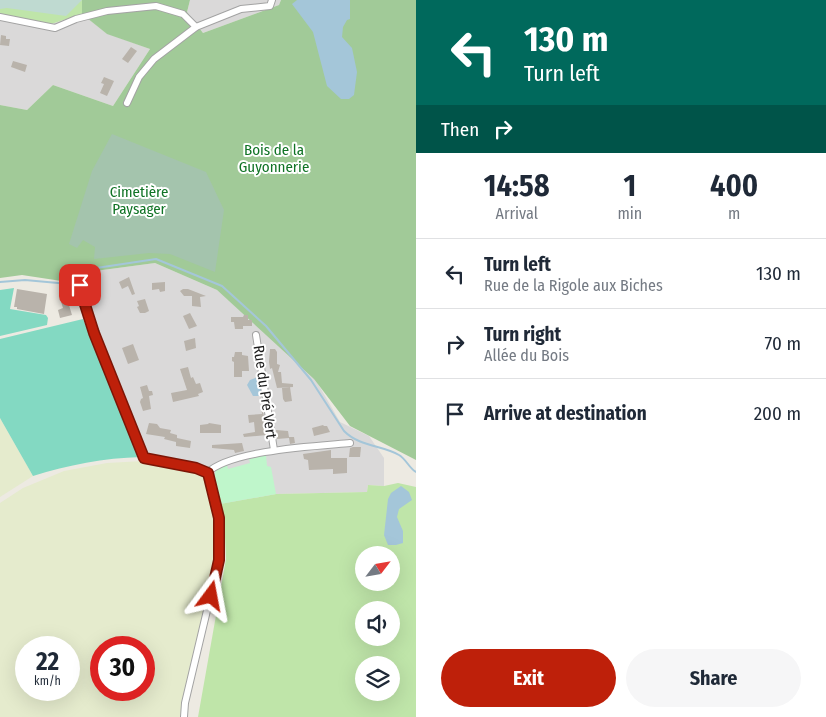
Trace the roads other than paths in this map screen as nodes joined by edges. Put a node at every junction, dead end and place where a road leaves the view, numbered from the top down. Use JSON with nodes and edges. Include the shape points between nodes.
{"nodes":[{"id":1,"x":272,"y":0,"type":"edge"},
{"id":2,"x":0,"y":17,"type":"edge"},
{"id":3,"x":196,"y":27,"type":"junction"},
{"id":4,"x":127,"y":104,"type":"dead end"},
{"id":5,"x":80,"y":285,"type":"dead end"},
{"id":6,"x":256,"y":334,"type":"dead end"},
{"id":7,"x":350,"y":443,"type":"dead end"},
{"id":8,"x":274,"y":450,"type":"junction"},
{"id":9,"x":208,"y":473,"type":"junction"},
{"id":10,"x":184,"y":717,"type":"edge"}],
"edges":[{"from":1,"to":3,"type":"street","via":[[270,6],[241,9]]},
{"from":2,"to":3,"type":"street","via":[[55,28],[107,11],[156,6],[183,14]]},
{"from":3,"to":4,"type":"street","via":[[154,59],[138,77]]},
{"from":5,"to":9,"type":"street","via":[[94,333],[144,458]]},
{"from":6,"to":8,"type":"street","name":"Rue du Pré Vert"},
{"from":7,"to":8,"type":"street"},
{"from":8,"to":9,"type":"street","via":[[218,465]]},
{"from":9,"to":10,"type":"street","via":[[219,518],[219,560]]}]}
